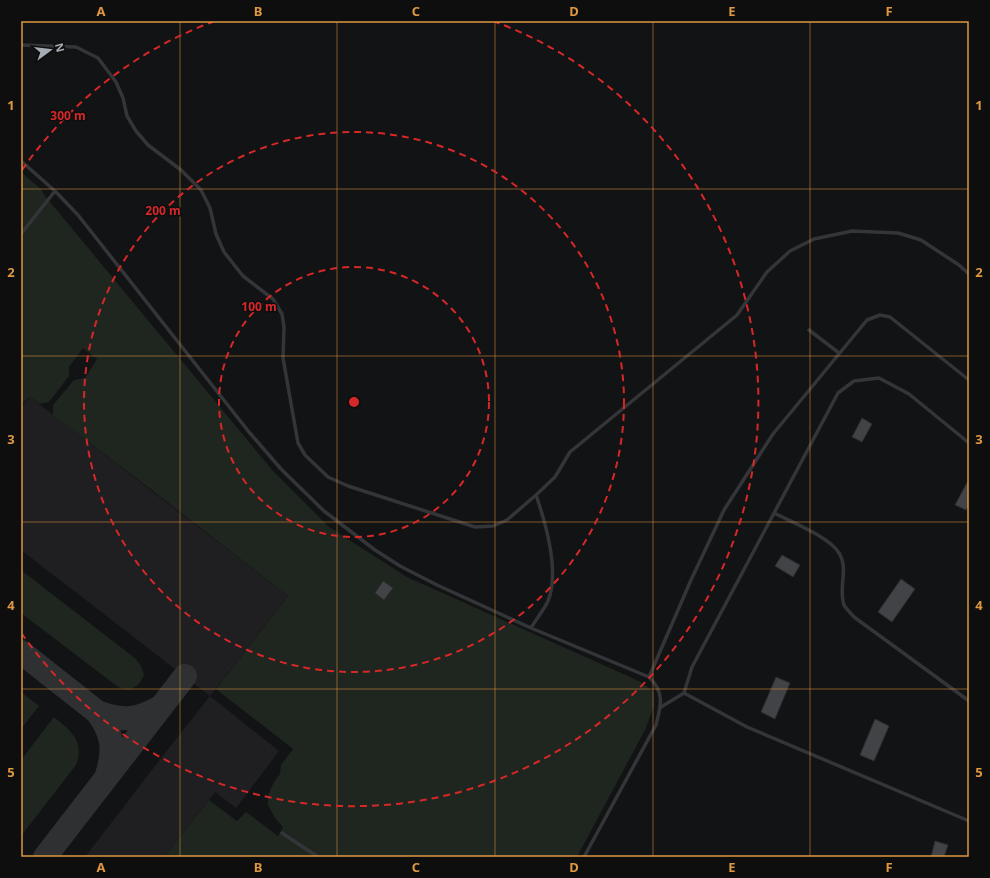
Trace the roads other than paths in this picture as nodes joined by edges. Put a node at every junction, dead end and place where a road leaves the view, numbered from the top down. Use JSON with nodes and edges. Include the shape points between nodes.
{"nodes":[{"id":1,"x":21,"y":45,"type":"edge"},
{"id":2,"x":21,"y":161,"type":"edge"},
{"id":3,"x":55,"y":191,"type":"junction"},
{"id":4,"x":21,"y":234,"type":"edge"},
{"id":5,"x":969,"y":274,"type":"edge"},
{"id":6,"x":809,"y":330,"type":"dead end"},
{"id":7,"x":839,"y":353,"type":"junction"},
{"id":8,"x":969,"y":380,"type":"edge"},
{"id":9,"x":969,"y":443,"type":"edge"},
{"id":10,"x":536,"y":495,"type":"junction"},
{"id":11,"x":774,"y":513,"type":"junction"},
{"id":12,"x":531,"y":628,"type":"junction"},
{"id":13,"x":649,"y":677,"type":"junction"},
{"id":14,"x":684,"y":693,"type":"junction"},
{"id":15,"x":969,"y":701,"type":"edge"},
{"id":16,"x":661,"y":707,"type":"junction"},
{"id":17,"x":969,"y":821,"type":"edge"},
{"id":18,"x":282,"y":833,"type":"dead end"},
{"id":19,"x":318,"y":857,"type":"edge"},
{"id":20,"x":584,"y":857,"type":"edge"}],
"edges":[{"from":1,"to":10,"type":"lane","via":[[76,47],[98,58],[116,82],[127,116],[136,131],[148,145],[181,170],[201,190],[210,208],[216,234],[224,252],[243,276],[273,299],[282,314],[283,358],[298,443],[305,455],[328,477],[348,486],[475,527],[493,526],[507,520]]},
{"from":2,"to":3,"type":"lane"},
{"from":3,"to":4,"type":"lane"},
{"from":3,"to":12,"type":"lane","via":[[78,215],[249,432],[324,512],[400,566]]},
{"from":5,"to":10,"type":"lane","via":[[921,240],[898,233],[852,231],[814,239],[790,251],[767,272],[737,315],[570,452],[555,477]]},
{"from":6,"to":7,"type":"lane"},
{"from":7,"to":8,"type":"lane","via":[[867,320],[880,315],[890,317]]},
{"from":7,"to":13,"type":"lane","via":[[772,434],[724,510]]},
{"from":9,"to":11,"type":"lane","via":[[909,394],[879,378],[854,381],[838,393]]},
{"from":10,"to":12,"type":"lane","via":[[545,523],[553,574],[548,601]]},
{"from":11,"to":14,"type":"lane","via":[[692,667]]},
{"from":11,"to":15,"type":"lane","via":[[829,542],[840,554],[844,569],[842,594],[845,606],[854,617]]},
{"from":12,"to":13,"type":"lane"},
{"from":13,"to":16,"type":"lane","via":[[660,692]]},
{"from":14,"to":16,"type":"lane"},
{"from":14,"to":17,"type":"lane","via":[[747,727]]},
{"from":16,"to":20,"type":"lane","via":[[656,725]]},
{"from":18,"to":19,"type":"lane"}]}
